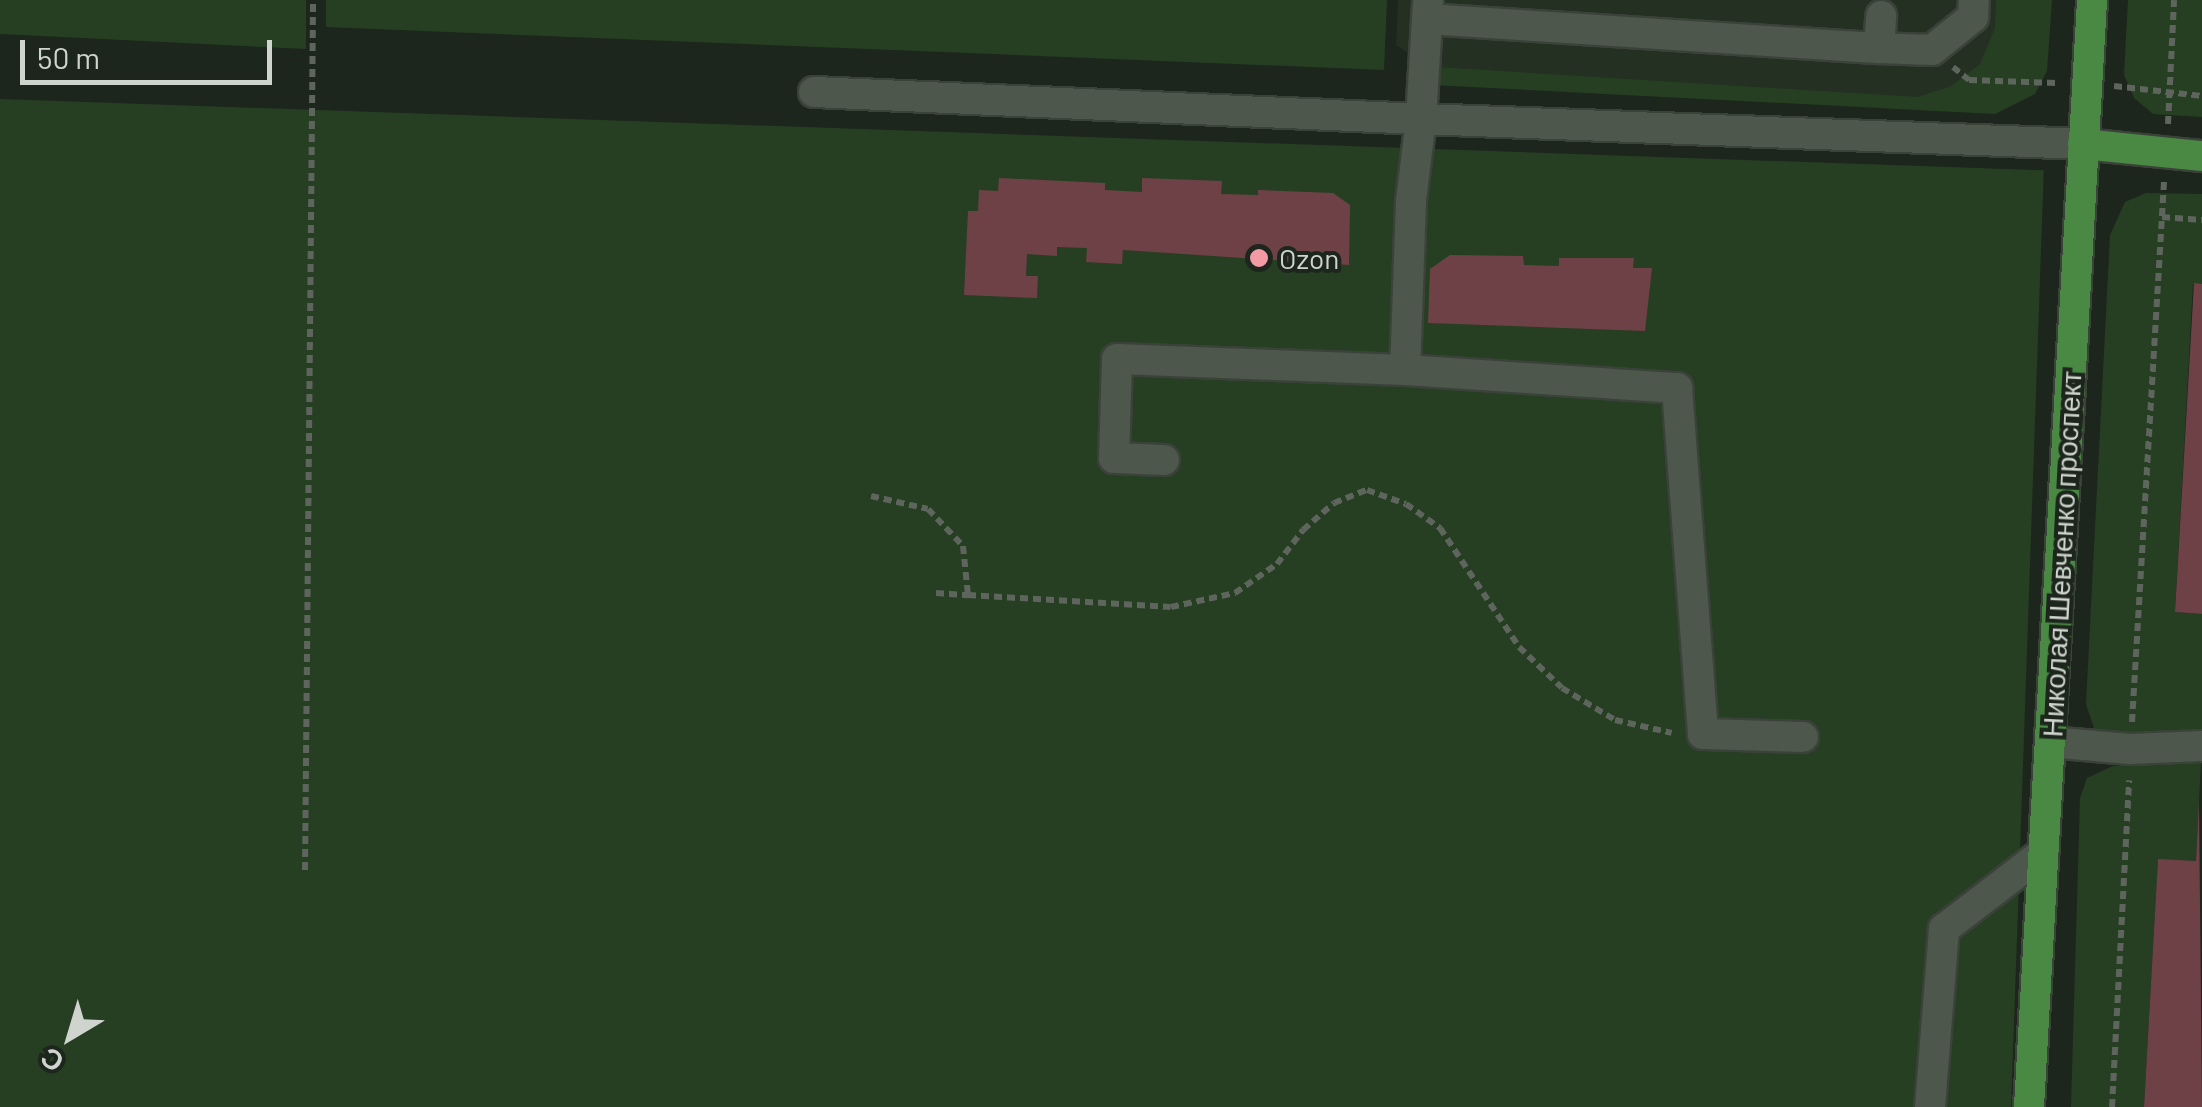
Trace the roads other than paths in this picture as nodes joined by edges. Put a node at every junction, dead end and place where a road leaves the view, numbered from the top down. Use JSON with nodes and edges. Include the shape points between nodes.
{"nodes":[{"id":1,"x":1974,"y":0,"type":"edge"},
{"id":2,"x":2092,"y":0,"type":"edge"},
{"id":3,"x":1428,"y":10,"type":"edge"},
{"id":4,"x":1881,"y":16,"type":"dead end"},
{"id":5,"x":1879,"y":48,"type":"junction"},
{"id":6,"x":814,"y":92,"type":"dead end"},
{"id":7,"x":1422,"y":120,"type":"junction"},
{"id":8,"x":2083,"y":144,"type":"junction"},
{"id":9,"x":2202,"y":156,"type":"edge"},
{"id":10,"x":1404,"y":370,"type":"junction"},
{"id":11,"x":1164,"y":460,"type":"dead end"},
{"id":12,"x":1804,"y":738,"type":"dead end"},
{"id":13,"x":2050,"y":742,"type":"junction"},
{"id":14,"x":2202,"y":746,"type":"edge"},
{"id":15,"x":2043,"y":853,"type":"junction"},
{"id":16,"x":1930,"y":1107,"type":"edge"},
{"id":17,"x":2029,"y":1107,"type":"edge"}],
"edges":[{"from":1,"to":5,"type":"lane","via":[[1973,17],[1932,50]]},
{"from":2,"to":8,"type":"main road","name":"Николая Шевченко проспект"},
{"from":3,"to":5,"type":"lane"},
{"from":3,"to":7,"type":"lane"},
{"from":4,"to":5,"type":"lane"},
{"from":6,"to":7,"type":"lane"},
{"from":7,"to":8,"type":"lane"},
{"from":7,"to":10,"type":"lane","via":[[1411,201]]},
{"from":8,"to":9,"type":"main road"},
{"from":8,"to":13,"type":"main road","name":"Николая Шевченко проспект"},
{"from":10,"to":11,"type":"lane","via":[[1118,359],[1114,458]]},
{"from":10,"to":12,"type":"lane","via":[[1677,388],[1704,734]]},
{"from":13,"to":14,"type":"lane","via":[[2130,750]]},
{"from":13,"to":15,"type":"main road","name":"Николая Шевченко проспект"},
{"from":15,"to":16,"type":"lane","via":[[1944,929]]},
{"from":15,"to":17,"type":"main road","name":"Николая Шевченко проспект"}]}
